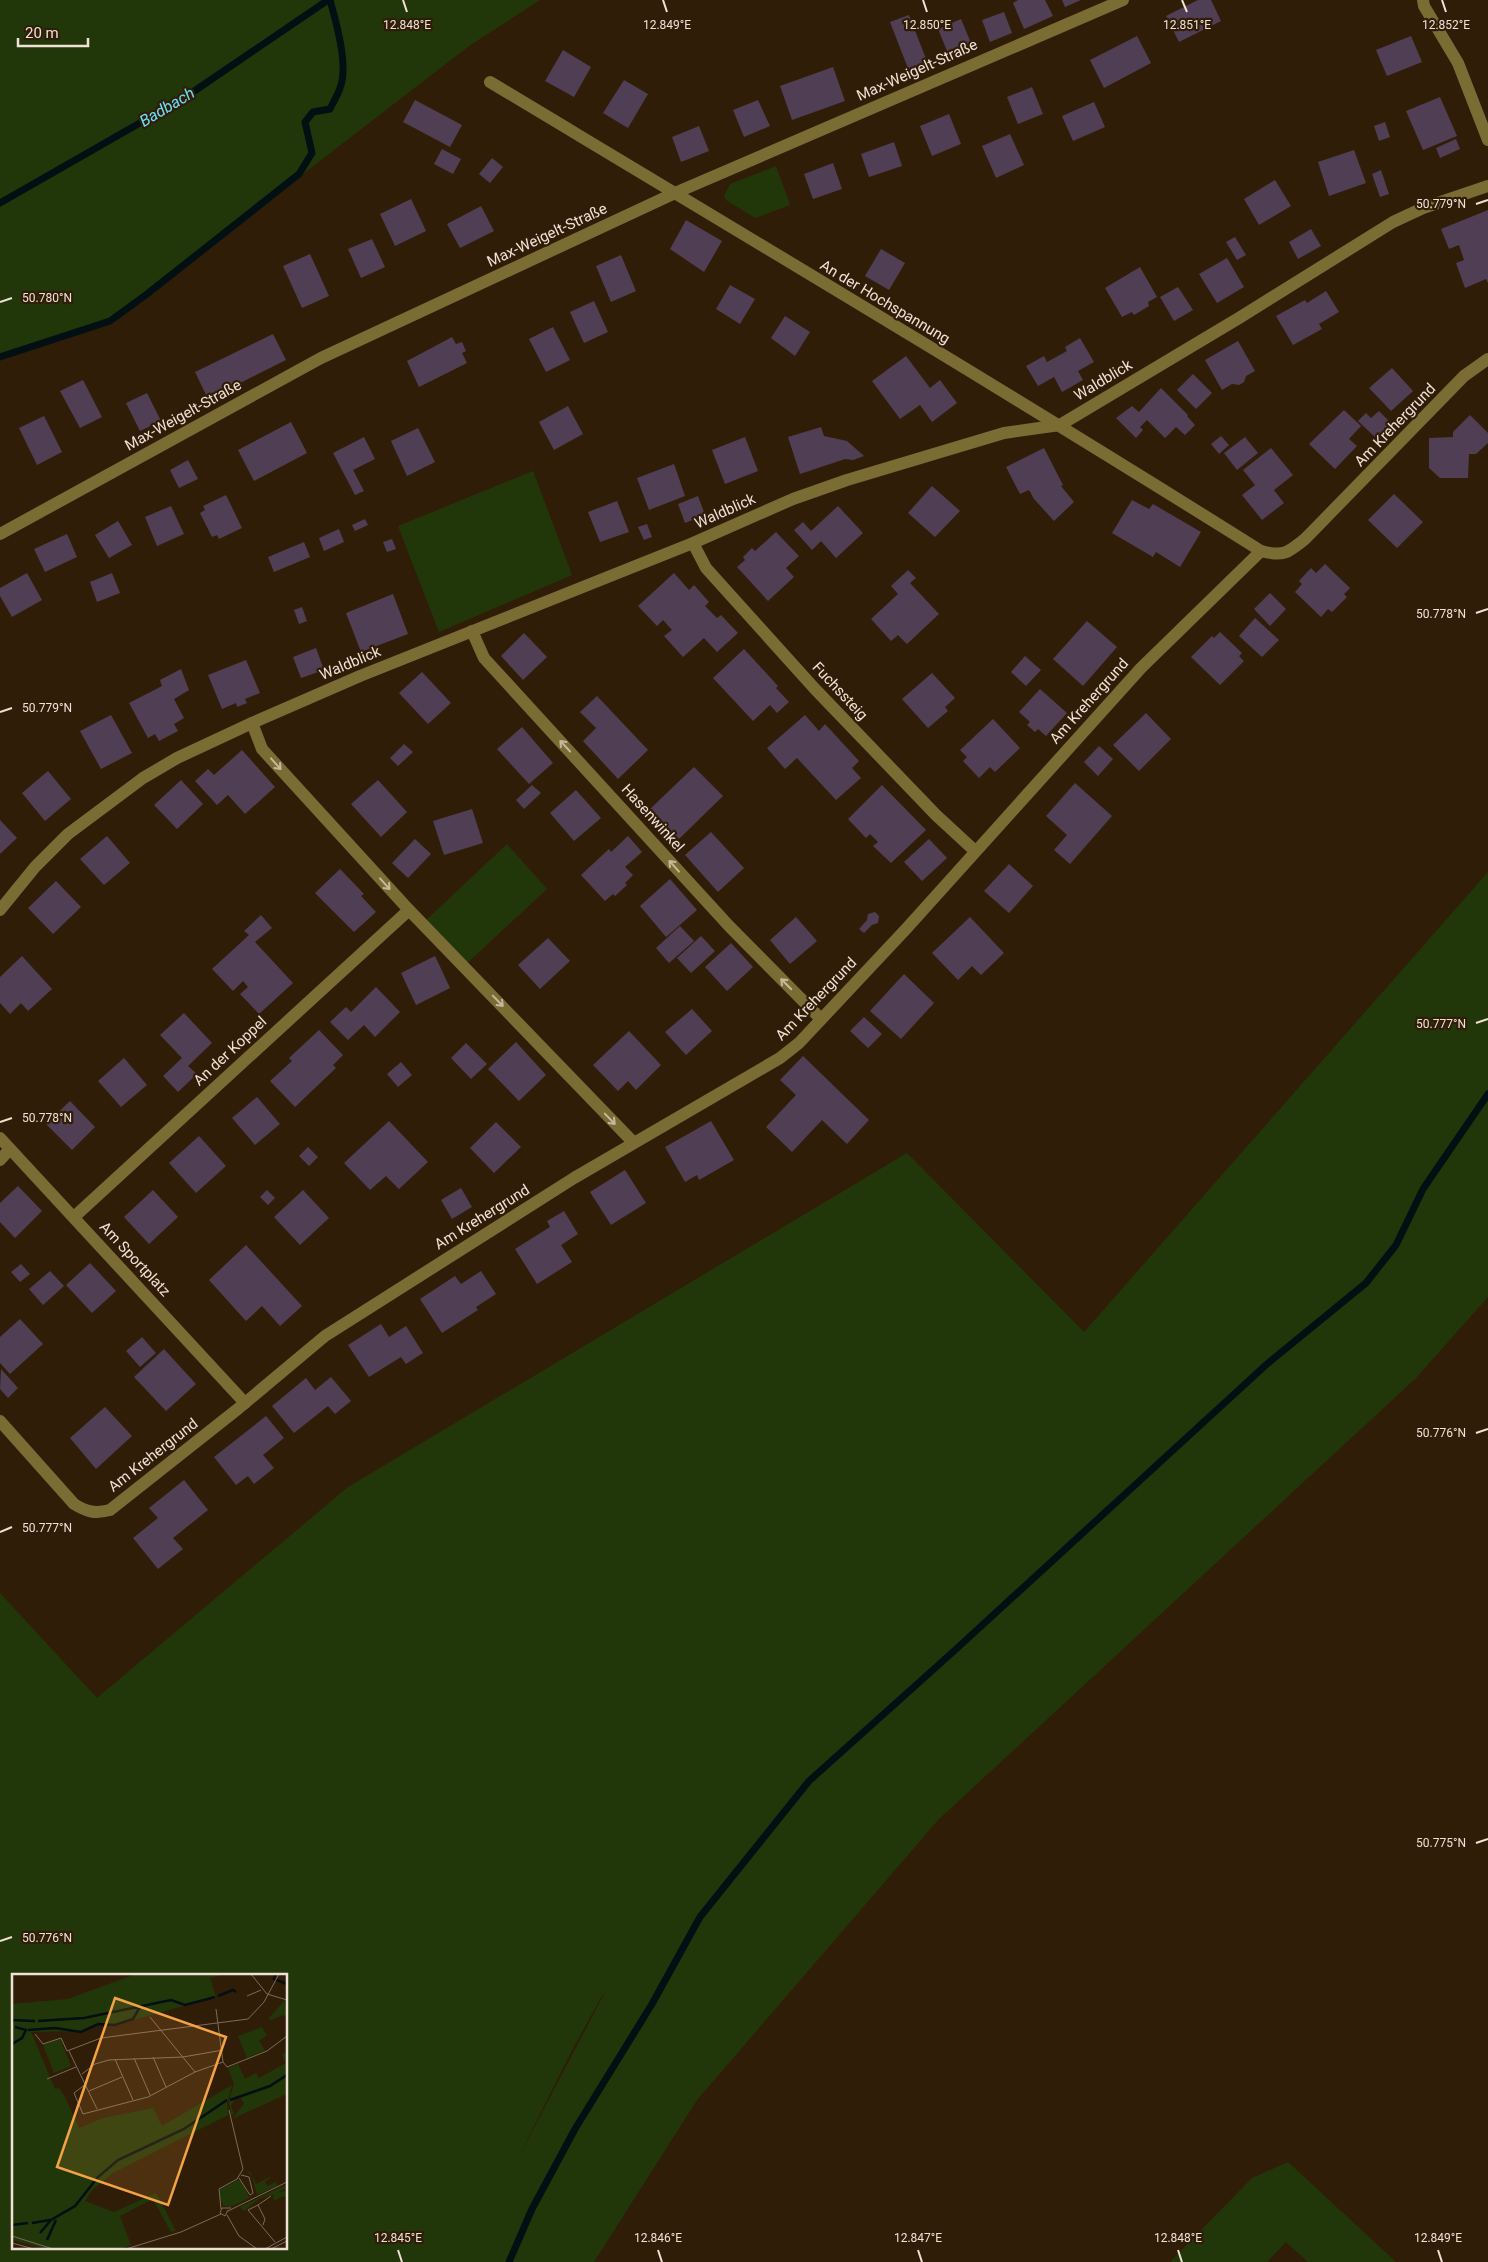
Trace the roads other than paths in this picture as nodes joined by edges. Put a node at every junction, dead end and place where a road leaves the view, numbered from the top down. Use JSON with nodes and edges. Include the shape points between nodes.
{"nodes":[{"id":1,"x":1123,"y":0,"type":"edge"},
{"id":2,"x":1423,"y":0,"type":"edge"},
{"id":3,"x":490,"y":82,"type":"dead end"},
{"id":4,"x":1488,"y":140,"type":"edge"},
{"id":5,"x":1488,"y":186,"type":"edge"},
{"id":6,"x":675,"y":193,"type":"junction"},
{"id":7,"x":1488,"y":359,"type":"edge"},
{"id":8,"x":1060,"y":425,"type":"junction"},
{"id":9,"x":0,"y":534,"type":"edge"},
{"id":10,"x":693,"y":543,"type":"junction"},
{"id":11,"x":1261,"y":552,"type":"junction"},
{"id":12,"x":472,"y":630,"type":"junction"},
{"id":13,"x":252,"y":723,"type":"junction"},
{"id":14,"x":974,"y":851,"type":"junction"},
{"id":15,"x":0,"y":910,"type":"edge"},
{"id":16,"x":409,"y":910,"type":"junction"},
{"id":17,"x":820,"y":1018,"type":"junction"},
{"id":18,"x":0,"y":1138,"type":"edge"},
{"id":19,"x":633,"y":1142,"type":"junction"},
{"id":20,"x":10,"y":1149,"type":"junction"},
{"id":21,"x":0,"y":1160,"type":"edge"},
{"id":22,"x":74,"y":1218,"type":"junction"},
{"id":23,"x":245,"y":1403,"type":"junction"},
{"id":24,"x":0,"y":1421,"type":"edge"}],
"edges":[{"from":1,"to":6,"type":"street","name":"Max-Weigelt-Straße"},
{"from":2,"to":4,"type":"street","via":[[1458,62]]},
{"from":3,"to":6,"type":"street","name":"An der Hochspannung"},
{"from":5,"to":8,"type":"street","name":"Waldblick","via":[[1393,222]]},
{"from":6,"to":8,"type":"street","name":"An der Hochspannung"},
{"from":6,"to":9,"type":"street","name":"Max-Weigelt-Straße","via":[[321,358]]},
{"from":7,"to":11,"type":"street","name":"Am Krehergrund","via":[[1464,376],[1289,552],[1274,555]]},
{"from":8,"to":10,"type":"street","name":"Waldblick","via":[[1004,432],[847,480],[793,499]]},
{"from":8,"to":11,"type":"street","name":"An der Hochspannung"},
{"from":10,"to":12,"type":"street","name":"Waldblick"},
{"from":10,"to":14,"type":"street","name":"Fuchssteig","via":[[706,568],[815,689]]},
{"from":11,"to":14,"type":"street","name":"Am Krehergrund","via":[[1141,668]]},
{"from":12,"to":13,"type":"street","name":"Waldblick"},
{"from":17,"to":12,"type":"street","name":"Hasenwinkel","one_way":true,"via":[[729,926],[484,658]]},
{"from":13,"to":15,"type":"street","name":"Waldblick","via":[[177,758],[114,798],[68,834],[35,867]]},
{"from":13,"to":16,"type":"street","one_way":true,"via":[[262,749]]},
{"from":14,"to":17,"type":"street","name":"Am Krehergrund"},
{"from":16,"to":19,"type":"street","one_way":true},
{"from":16,"to":22,"type":"street","name":"An der Koppel"},
{"from":17,"to":19,"type":"street","name":"Am Krehergrund","via":[[780,1058]]},
{"from":18,"to":20,"type":"street","name":"Am Sportplatz"},
{"from":19,"to":23,"type":"street","name":"Am Krehergrund","via":[[325,1336]]},
{"from":20,"to":21,"type":"street"},
{"from":20,"to":22,"type":"street","name":"Am Sportplatz"},
{"from":22,"to":23,"type":"street","name":"Am Sportplatz"},
{"from":23,"to":24,"type":"street","name":"Am Krehergrund","via":[[119,1504],[98,1513],[85,1511],[74,1504]]}]}
